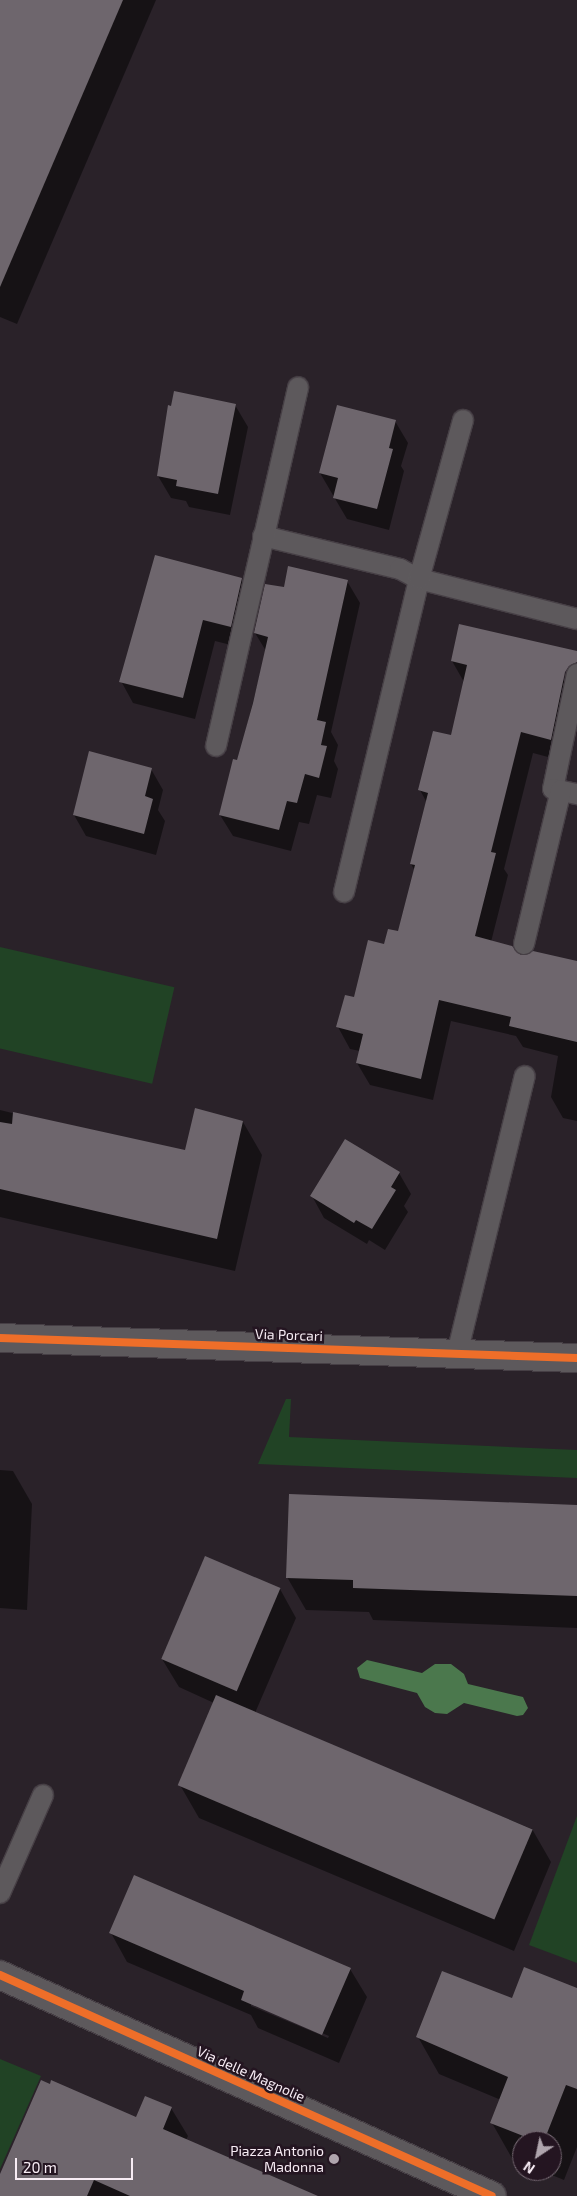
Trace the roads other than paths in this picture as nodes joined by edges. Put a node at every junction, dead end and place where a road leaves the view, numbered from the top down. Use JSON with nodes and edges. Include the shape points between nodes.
{"nodes":[{"id":1,"x":298,"y":387,"type":"dead end"},
{"id":2,"x":462,"y":420,"type":"dead end"},
{"id":3,"x":263,"y":536,"type":"junction"},
{"id":4,"x":419,"y":579,"type":"junction"},
{"id":5,"x":577,"y":618,"type":"edge"},
{"id":6,"x":577,"y":674,"type":"edge"},
{"id":7,"x":216,"y":746,"type":"dead end"},
{"id":8,"x":569,"y":792,"type":"edge"},
{"id":9,"x":344,"y":892,"type":"dead end"},
{"id":10,"x":524,"y":944,"type":"dead end"},
{"id":11,"x":525,"y":1076,"type":"dead end"},
{"id":12,"x":0,"y":1338,"type":"edge"},
{"id":13,"x":457,"y":1354,"type":"junction"},
{"id":14,"x":577,"y":1358,"type":"edge"},
{"id":15,"x":43,"y":1795,"type":"dead end"},
{"id":16,"x":0,"y":1893,"type":"edge"},
{"id":17,"x":0,"y":1975,"type":"edge"},
{"id":18,"x":492,"y":2196,"type":"edge"}],
"edges":[{"from":1,"to":3,"type":"lane"},
{"from":2,"to":4,"type":"lane"},
{"from":3,"to":4,"type":"lane","via":[[400,569]]},
{"from":3,"to":7,"type":"lane"},
{"from":4,"to":5,"type":"lane"},
{"from":4,"to":9,"type":"lane"},
{"from":6,"to":8,"type":"lane","via":[[553,789]]},
{"from":8,"to":10,"type":"lane"},
{"from":11,"to":13,"type":"lane"},
{"from":12,"to":13,"type":"street","name":"Via Porcari"},
{"from":13,"to":14,"type":"street","name":"Via Porcari"},
{"from":15,"to":16,"type":"lane"},
{"from":17,"to":18,"type":"street","name":"Via delle Magnolie"}]}
